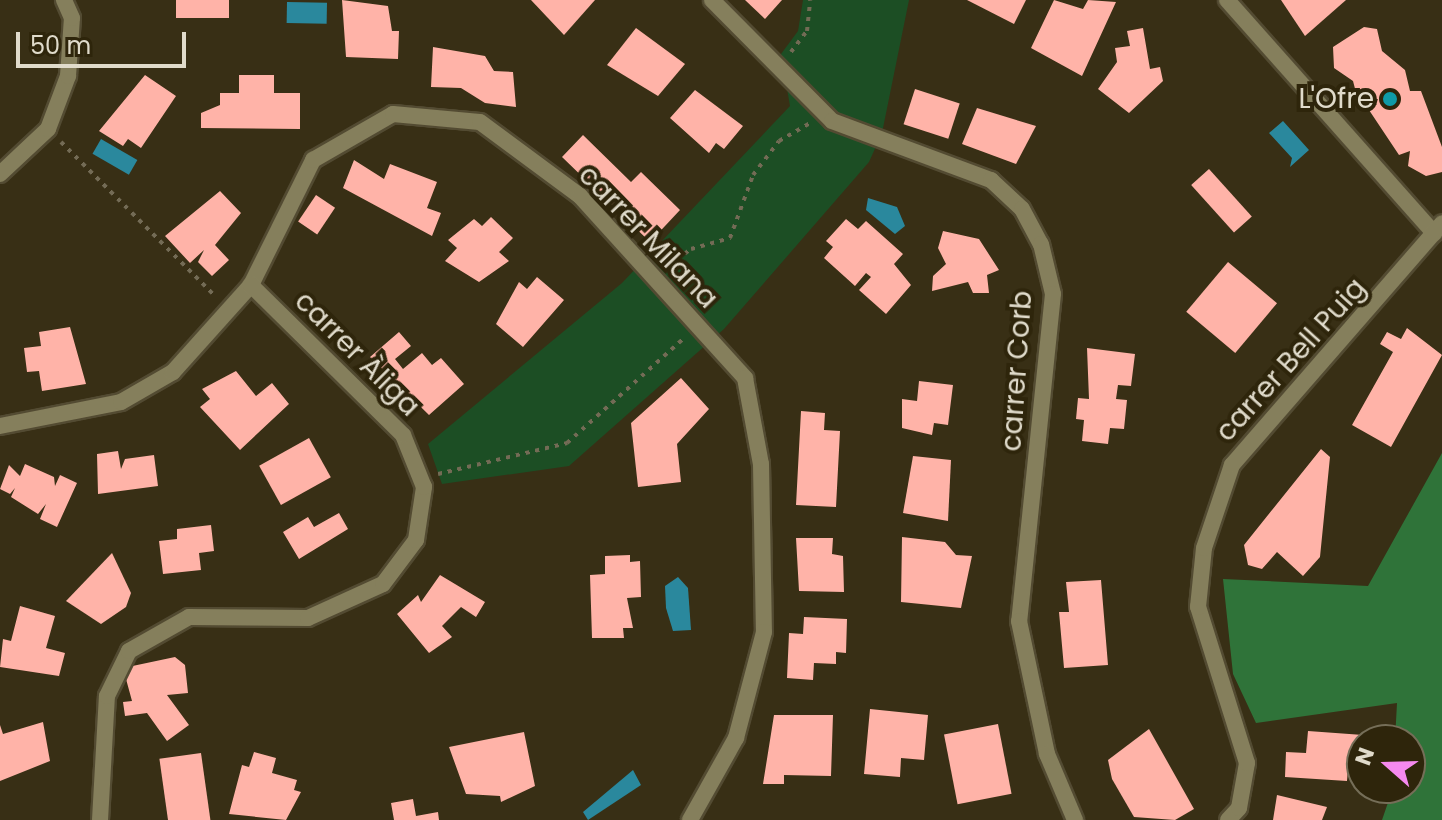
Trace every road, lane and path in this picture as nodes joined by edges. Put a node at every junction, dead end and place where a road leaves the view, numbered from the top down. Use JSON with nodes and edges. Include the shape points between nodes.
{"nodes":[{"id":1,"x":64,"y":0,"type":"edge"},
{"id":2,"x":712,"y":0,"type":"edge"},
{"id":3,"x":810,"y":0,"type":"edge"},
{"id":4,"x":1227,"y":0,"type":"edge"},
{"id":5,"x":780,"y":66,"type":"junction"},
{"id":6,"x":832,"y":121,"type":"junction"},
{"id":7,"x":48,"y":129,"type":"junction"},
{"id":8,"x":0,"y":174,"type":"edge"},
{"id":9,"x":1438,"y":228,"type":"edge"},
{"id":10,"x":654,"y":277,"type":"junction"},
{"id":11,"x":251,"y":285,"type":"junction"},
{"id":12,"x":230,"y":312,"type":"junction"},
{"id":13,"x":698,"y":326,"type":"junction"},
{"id":14,"x":0,"y":426,"type":"edge"},
{"id":15,"x":438,"y":474,"type":"dead end"},
{"id":16,"x":100,"y":820,"type":"edge"},
{"id":17,"x":690,"y":820,"type":"edge"},
{"id":18,"x":1075,"y":820,"type":"edge"},
{"id":19,"x":1228,"y":820,"type":"edge"}],
"edges":[{"from":1,"to":7,"type":"street","via":[[72,18],[68,76]]},
{"from":2,"to":5,"type":"street","name":"carrer Corb"},
{"from":3,"to":5,"type":"path","via":[[807,31]]},
{"from":4,"to":9,"type":"street"},
{"from":5,"to":6,"type":"street","name":"carrer Corb"},
{"from":6,"to":10,"type":"path","via":[[807,123],[779,141],[753,175],[730,238],[691,249]]},
{"from":6,"to":18,"type":"street","name":"carrer Corb","via":[[991,180],[1022,209],[1041,244],[1053,294],[1019,621],[1047,754]]},
{"from":7,"to":8,"type":"street"},
{"from":7,"to":12,"type":"path"},
{"from":9,"to":19,"type":"street","name":"carrer Bell Puig","via":[[1336,354],[1232,465],[1204,548],[1198,607],[1247,763],[1239,808]]},
{"from":10,"to":11,"type":"street","name":"carrer Milana","via":[[580,196],[480,122],[393,114],[313,160]]},
{"from":10,"to":13,"type":"street","name":"carrer Milana"},
{"from":11,"to":12,"type":"street","name":"carrer Milana"},
{"from":11,"to":16,"type":"street","name":"carrer Àliga","via":[[403,435],[424,487],[416,540],[383,584],[308,618],[189,617],[129,651],[107,696]]},
{"from":12,"to":14,"type":"street","name":"carrer Milana","via":[[173,372],[121,402]]},
{"from":13,"to":15,"type":"path","via":[[567,443]]},
{"from":13,"to":17,"type":"street","name":"carrer Milana","via":[[745,378],[761,464],[764,632],[736,738]]}]}
